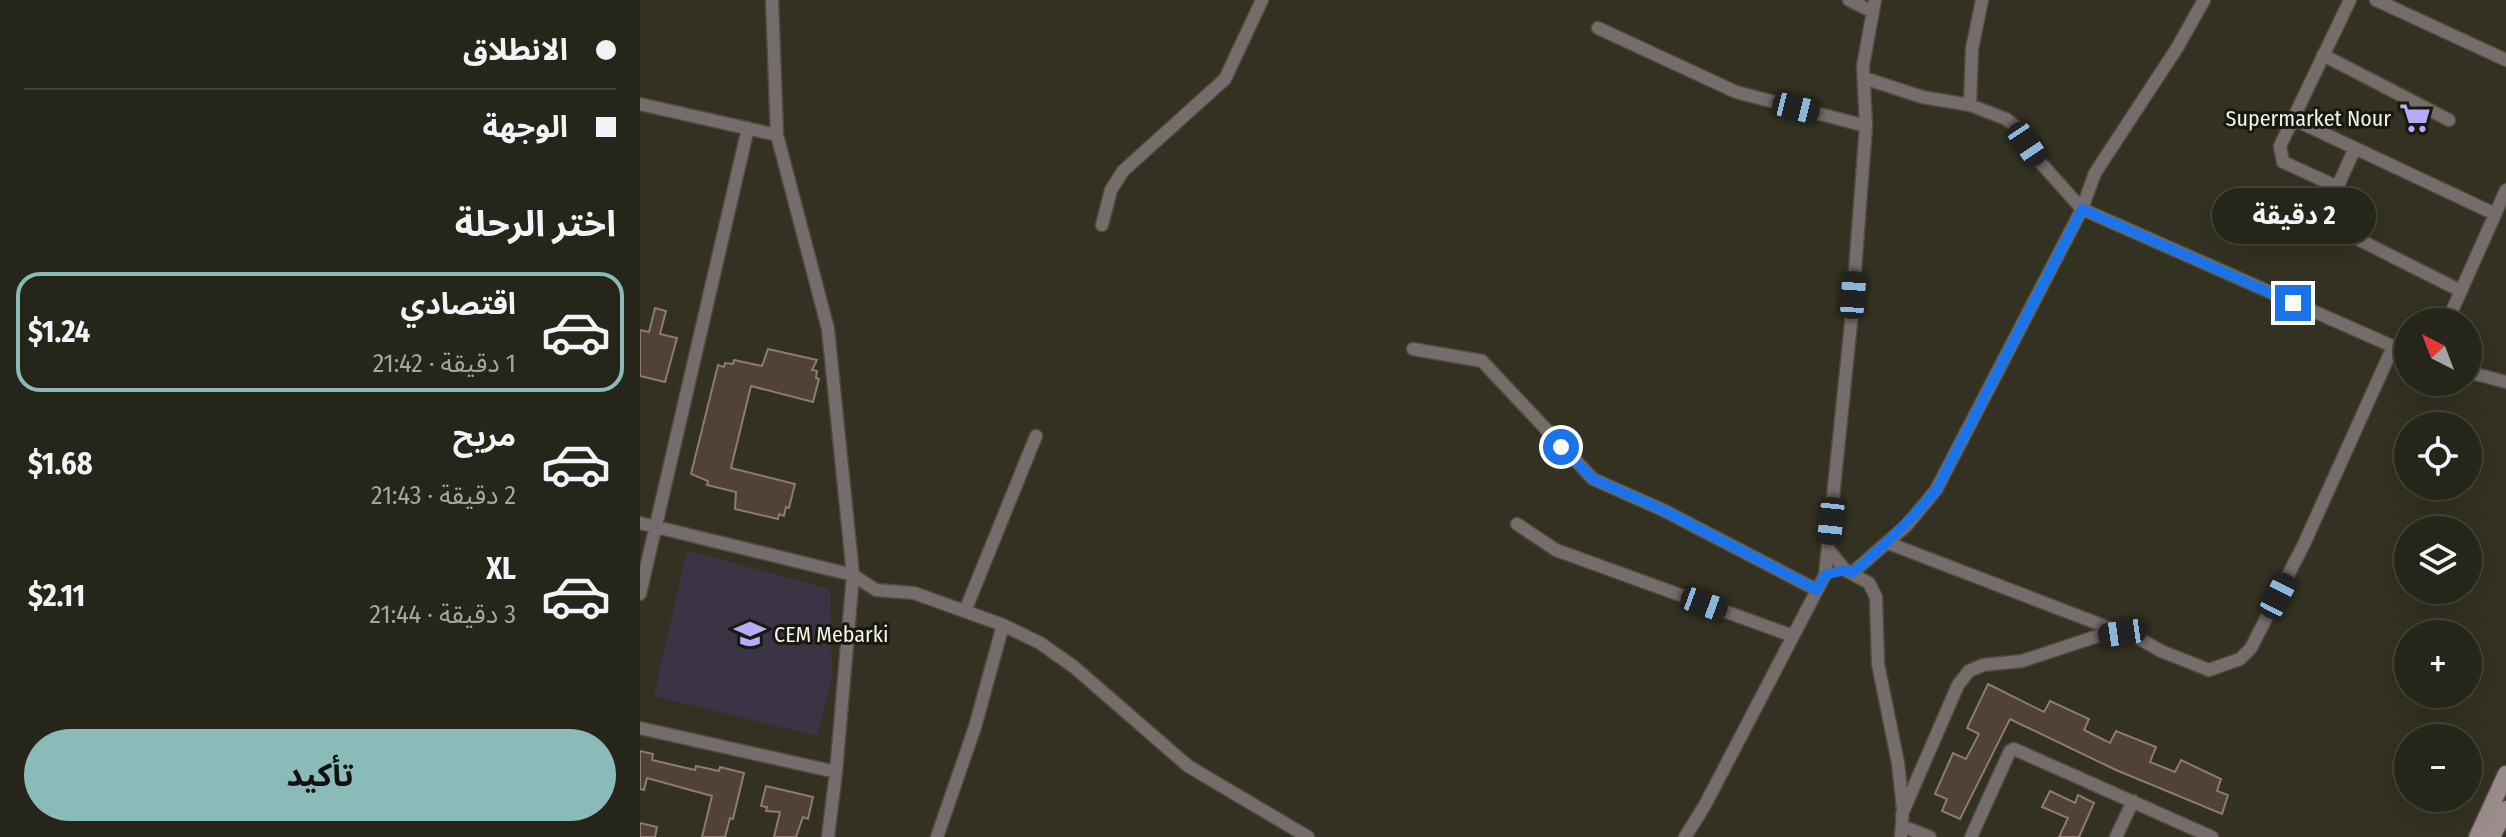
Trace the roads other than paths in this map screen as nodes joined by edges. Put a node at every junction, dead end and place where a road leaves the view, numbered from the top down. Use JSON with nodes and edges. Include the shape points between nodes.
{"nodes":[{"id":1,"x":772,"y":0,"type":"edge"},
{"id":2,"x":1262,"y":0,"type":"edge"},
{"id":3,"x":1849,"y":0,"type":"edge"},
{"id":4,"x":1982,"y":0,"type":"edge"},
{"id":5,"x":2204,"y":0,"type":"edge"},
{"id":6,"x":2350,"y":0,"type":"edge"},
{"id":7,"x":2376,"y":0,"type":"edge"},
{"id":8,"x":1874,"y":6,"type":"edge"},
{"id":9,"x":1598,"y":28,"type":"dead end"},
{"id":10,"x":2323,"y":55,"type":"junction"},
{"id":11,"x":2506,"y":60,"type":"edge"},
{"id":12,"x":1864,"y":78,"type":"junction"},
{"id":13,"x":640,"y":104,"type":"edge"},
{"id":14,"x":1970,"y":105,"type":"junction"},
{"id":15,"x":2293,"y":119,"type":"junction"},
{"id":16,"x":2449,"y":120,"type":"dead end"},
{"id":17,"x":1866,"y":126,"type":"junction"},
{"id":18,"x":748,"y":128,"type":"junction"},
{"id":19,"x":777,"y":135,"type":"junction"},
{"id":20,"x":2355,"y":148,"type":"junction"},
{"id":21,"x":2338,"y":187,"type":"junction"},
{"id":22,"x":2506,"y":192,"type":"edge"},
{"id":23,"x":2082,"y":209,"type":"junction"},
{"id":24,"x":2495,"y":214,"type":"junction"},
{"id":25,"x":1102,"y":225,"type":"dead end"},
{"id":26,"x":2461,"y":291,"type":"junction"},
{"id":27,"x":2453,"y":308,"type":"edge"},
{"id":28,"x":2393,"y":347,"type":"joint"},
{"id":29,"x":1413,"y":349,"type":"dead end"},
{"id":30,"x":2482,"y":376,"type":"edge"},
{"id":31,"x":2506,"y":382,"type":"edge"},
{"id":32,"x":1036,"y":436,"type":"dead end"},
{"id":33,"x":640,"y":523,"type":"edge"},
{"id":34,"x":1517,"y":524,"type":"dead end"},
{"id":35,"x":655,"y":527,"type":"junction"},
{"id":36,"x":1888,"y":543,"type":"junction"},
{"id":37,"x":1828,"y":549,"type":"junction"},
{"id":38,"x":1848,"y":571,"type":"junction"},
{"id":39,"x":853,"y":575,"type":"junction"},
{"id":40,"x":1825,"y":575,"type":"junction"},
{"id":41,"x":1817,"y":590,"type":"junction"},
{"id":42,"x":640,"y":594,"type":"edge"},
{"id":43,"x":965,"y":611,"type":"junction"},
{"id":44,"x":1003,"y":625,"type":"junction"},
{"id":45,"x":2122,"y":633,"type":"junction"},
{"id":46,"x":1793,"y":636,"type":"junction"},
{"id":47,"x":640,"y":728,"type":"edge"},
{"id":48,"x":836,"y":772,"type":"junction"},
{"id":49,"x":2506,"y":774,"type":"edge"},
{"id":50,"x":2133,"y":801,"type":"junction"},
{"id":51,"x":2506,"y":809,"type":"edge"},
{"id":52,"x":1902,"y":826,"type":"edge"},
{"id":53,"x":828,"y":837,"type":"edge"},
{"id":54,"x":937,"y":837,"type":"edge"},
{"id":55,"x":1308,"y":837,"type":"edge"},
{"id":56,"x":1685,"y":837,"type":"edge"},
{"id":57,"x":1930,"y":837,"type":"edge"},
{"id":58,"x":1971,"y":837,"type":"edge"},
{"id":59,"x":2116,"y":837,"type":"edge"},
{"id":60,"x":2212,"y":837,"type":"edge"},
{"id":61,"x":2477,"y":837,"type":"edge"},
{"id":62,"x":2492,"y":837,"type":"edge"}],
"edges":[{"from":1,"to":19,"type":"street"},
{"from":2,"to":25,"type":"street","via":[[1225,79],[1123,171],[1111,190]]},
{"from":3,"to":8,"type":"street"},
{"from":4,"to":14,"type":"street","via":[[1972,49]]},
{"from":5,"to":23,"type":"street","via":[[2095,173]]},
{"from":6,"to":10,"type":"street"},
{"from":7,"to":11,"type":"street"},
{"from":8,"to":12,"type":"street"},
{"from":9,"to":17,"type":"street","via":[[1736,92]]},
{"from":10,"to":15,"type":"street"},
{"from":10,"to":16,"type":"street"},
{"from":12,"to":14,"type":"street","via":[[1922,97]]},
{"from":12,"to":17,"type":"street"},
{"from":13,"to":18,"type":"street"},
{"from":14,"to":23,"type":"street","via":[[2015,126]]},
{"from":15,"to":20,"type":"street"},
{"from":15,"to":21,"type":"street","via":[[2280,146],[2283,162]]},
{"from":17,"to":37,"type":"street"},
{"from":18,"to":19,"type":"street"},
{"from":18,"to":35,"type":"street"},
{"from":19,"to":39,"type":"street","via":[[828,329]]},
{"from":20,"to":21,"type":"street"},
{"from":20,"to":24,"type":"street"},
{"from":21,"to":26,"type":"street","via":[[2322,221]]},
{"from":22,"to":24,"type":"street"},
{"from":23,"to":28,"type":"street"},
{"from":23,"to":36,"type":"street","via":[[1936,490]]},
{"from":24,"to":26,"type":"street"},
{"from":26,"to":27,"type":"street"},
{"from":28,"to":45,"type":"street","via":[[2304,544],[2247,653],[2209,670]]},
{"from":29,"to":41,"type":"street","via":[[1482,361],[1593,479]]},
{"from":30,"to":31,"type":"street"},
{"from":32,"to":43,"type":"street"},
{"from":33,"to":35,"type":"street"},
{"from":34,"to":46,"type":"street","via":[[1556,550]]},
{"from":35,"to":39,"type":"street"},
{"from":35,"to":42,"type":"street"},
{"from":36,"to":38,"type":"street"},
{"from":36,"to":45,"type":"street"},
{"from":37,"to":38,"type":"street"},
{"from":37,"to":40,"type":"street"},
{"from":38,"to":40,"type":"street"},
{"from":38,"to":52,"type":"street","via":[[1869,583],[1876,597],[1878,664],[1898,763]]},
{"from":39,"to":43,"type":"street","via":[[876,590],[914,593]]},
{"from":39,"to":48,"type":"street"},
{"from":40,"to":41,"type":"street"},
{"from":41,"to":46,"type":"street"},
{"from":43,"to":44,"type":"street"},
{"from":44,"to":54,"type":"street"},
{"from":44,"to":55,"type":"street","via":[[1074,667],[1188,766]]},
{"from":45,"to":52,"type":"street","via":[[1969,671],[1958,685]]},
{"from":46,"to":56,"type":"street"},
{"from":47,"to":48,"type":"street"},
{"from":48,"to":53,"type":"street"},
{"from":49,"to":61,"type":"main road"},
{"from":50,"to":58,"type":"street","via":[[2014,749]]},
{"from":50,"to":59,"type":"street"},
{"from":50,"to":60,"type":"street"},
{"from":51,"to":62,"type":"main road"},
{"from":52,"to":57,"type":"street"}]}
